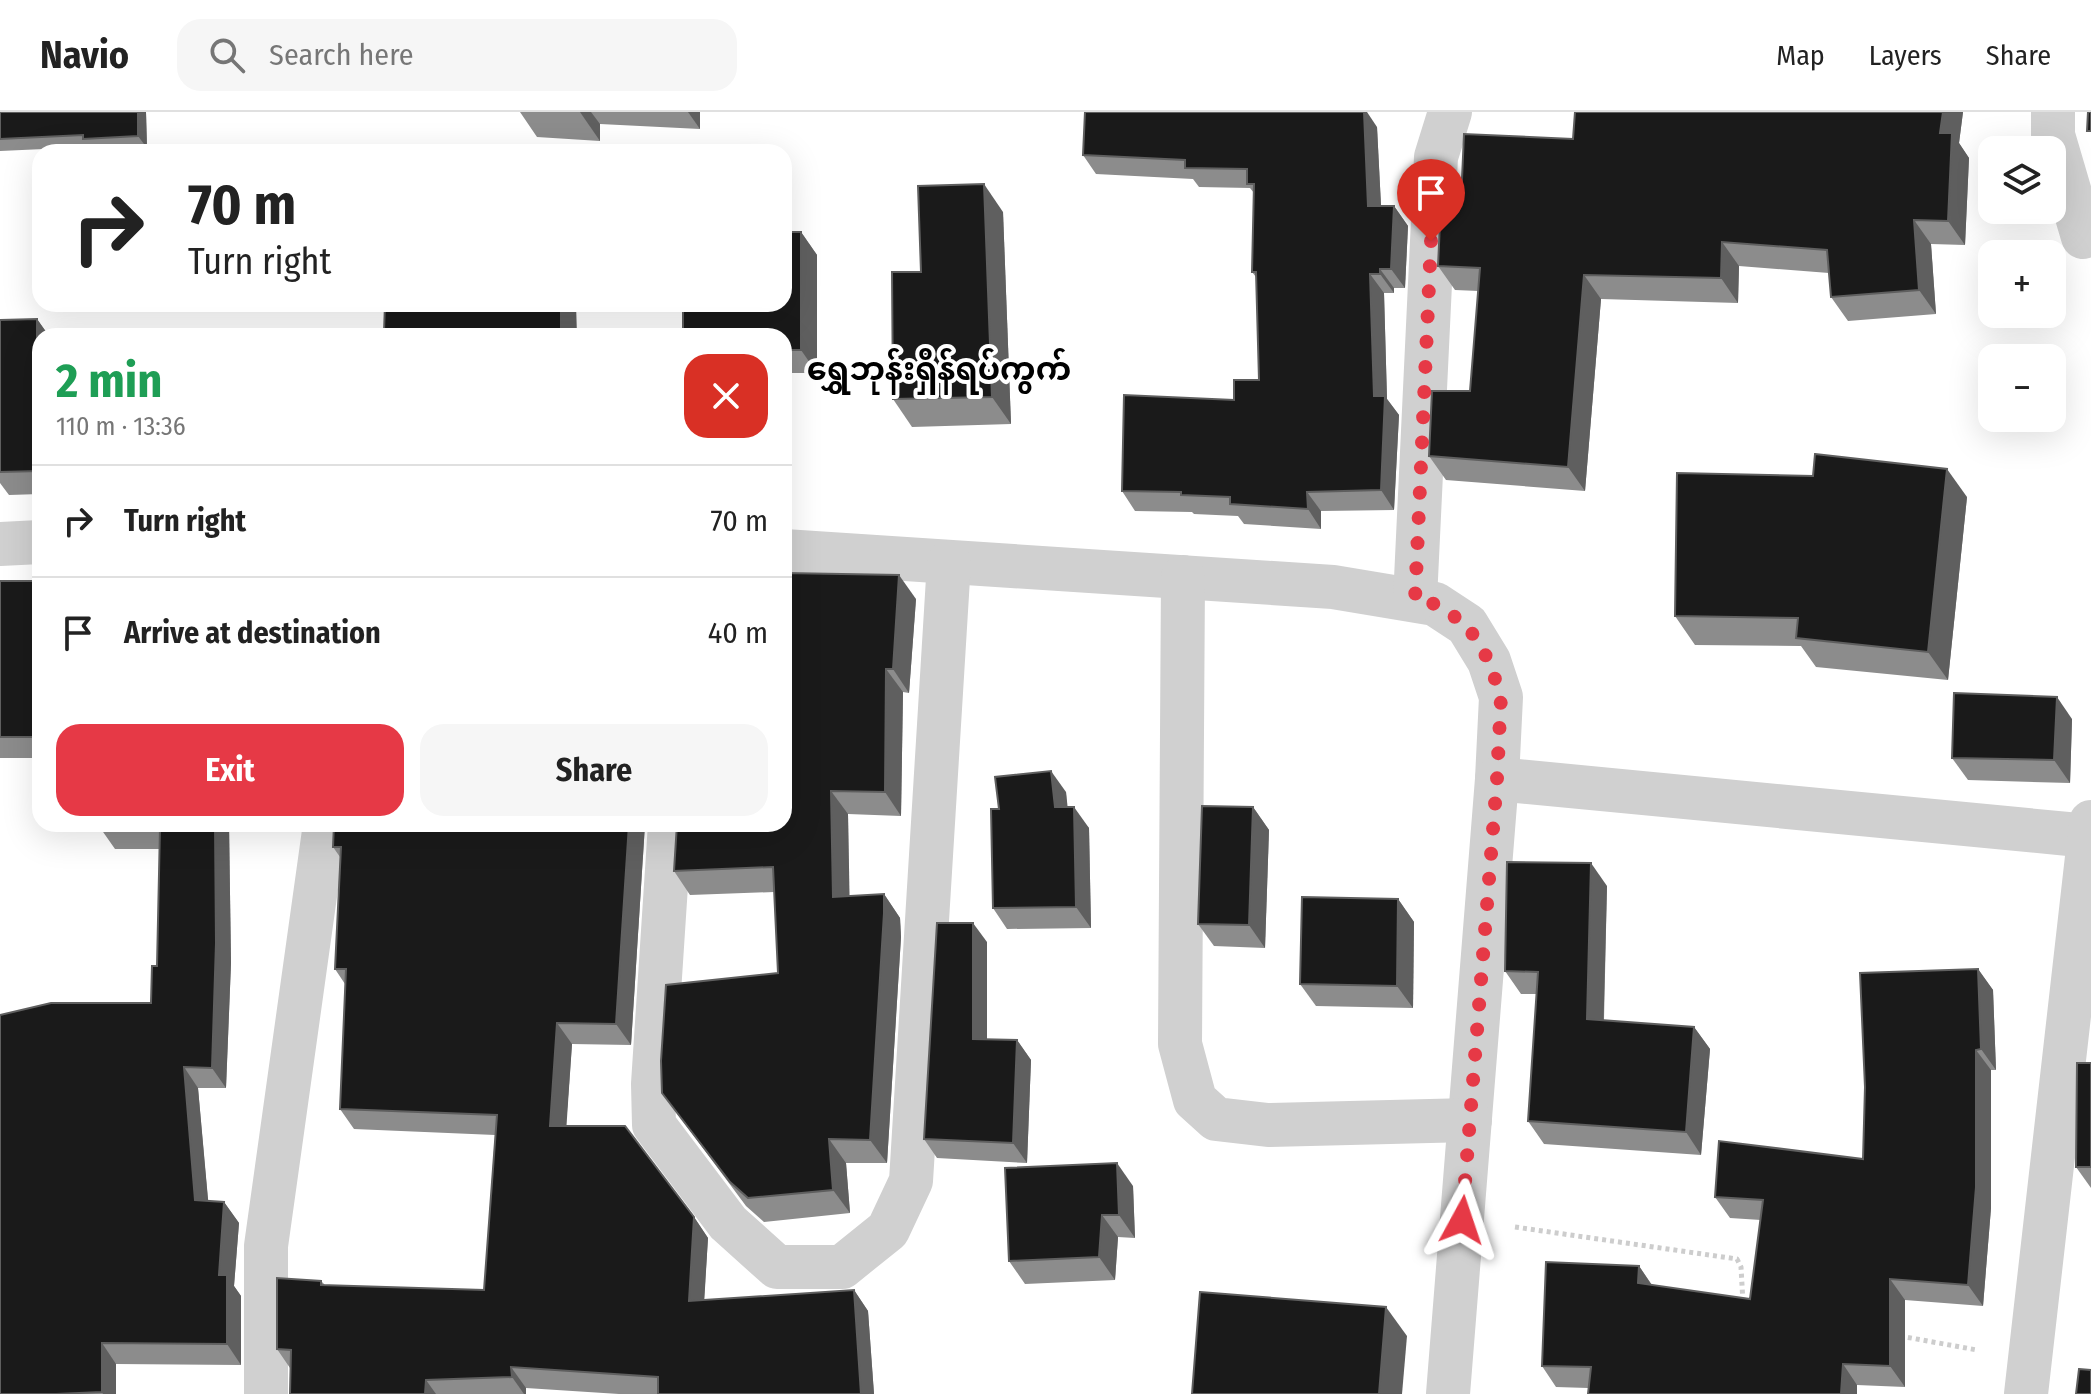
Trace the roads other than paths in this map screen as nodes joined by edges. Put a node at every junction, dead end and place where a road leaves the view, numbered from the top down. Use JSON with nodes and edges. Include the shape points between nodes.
{"nodes":[{"id":1,"x":1450,"y":112,"type":"edge"},
{"id":2,"x":2053,"y":112,"type":"edge"},
{"id":3,"x":2088,"y":248,"type":"edge"},
{"id":4,"x":32,"y":542,"type":"edge"},
{"id":5,"x":0,"y":544,"type":"edge"},
{"id":6,"x":792,"y":552,"type":"edge"},
{"id":7,"x":949,"y":562,"type":"junction"},
{"id":8,"x":1183,"y":577,"type":"junction"},
{"id":9,"x":1415,"y":600,"type":"junction"},
{"id":10,"x":1497,"y":779,"type":"junction"},
{"id":11,"x":2090,"y":829,"type":"edge"},
{"id":12,"x":324,"y":832,"type":"edge"},
{"id":13,"x":669,"y":832,"type":"edge"},
{"id":14,"x":1470,"y":1120,"type":"junction"},
{"id":15,"x":2028,"y":1377,"type":"edge"},
{"id":16,"x":266,"y":1394,"type":"edge"},
{"id":17,"x":1448,"y":1394,"type":"edge"}],
"edges":[{"from":1,"to":9,"type":"street","via":[[1436,157]]},
{"from":2,"to":3,"type":"street","via":[[2053,135]]},
{"from":4,"to":5,"type":"street"},
{"from":6,"to":7,"type":"street"},
{"from":7,"to":8,"type":"street"},
{"from":7,"to":13,"type":"street","via":[[911,1181],[888,1230],[842,1267],[777,1267],[728,1223],[654,1125]]},
{"from":8,"to":9,"type":"street","via":[[1333,587]]},
{"from":8,"to":14,"type":"street","via":[[1180,1044],[1195,1100],[1216,1119],[1268,1125]]},
{"from":9,"to":10,"type":"street","via":[[1435,604],[1467,625],[1489,661],[1501,697]]},
{"from":10,"to":11,"type":"street"},
{"from":10,"to":14,"type":"street"},
{"from":11,"to":15,"type":"street"},
{"from":12,"to":16,"type":"street","via":[[266,1246]]},
{"from":14,"to":17,"type":"street"}]}
